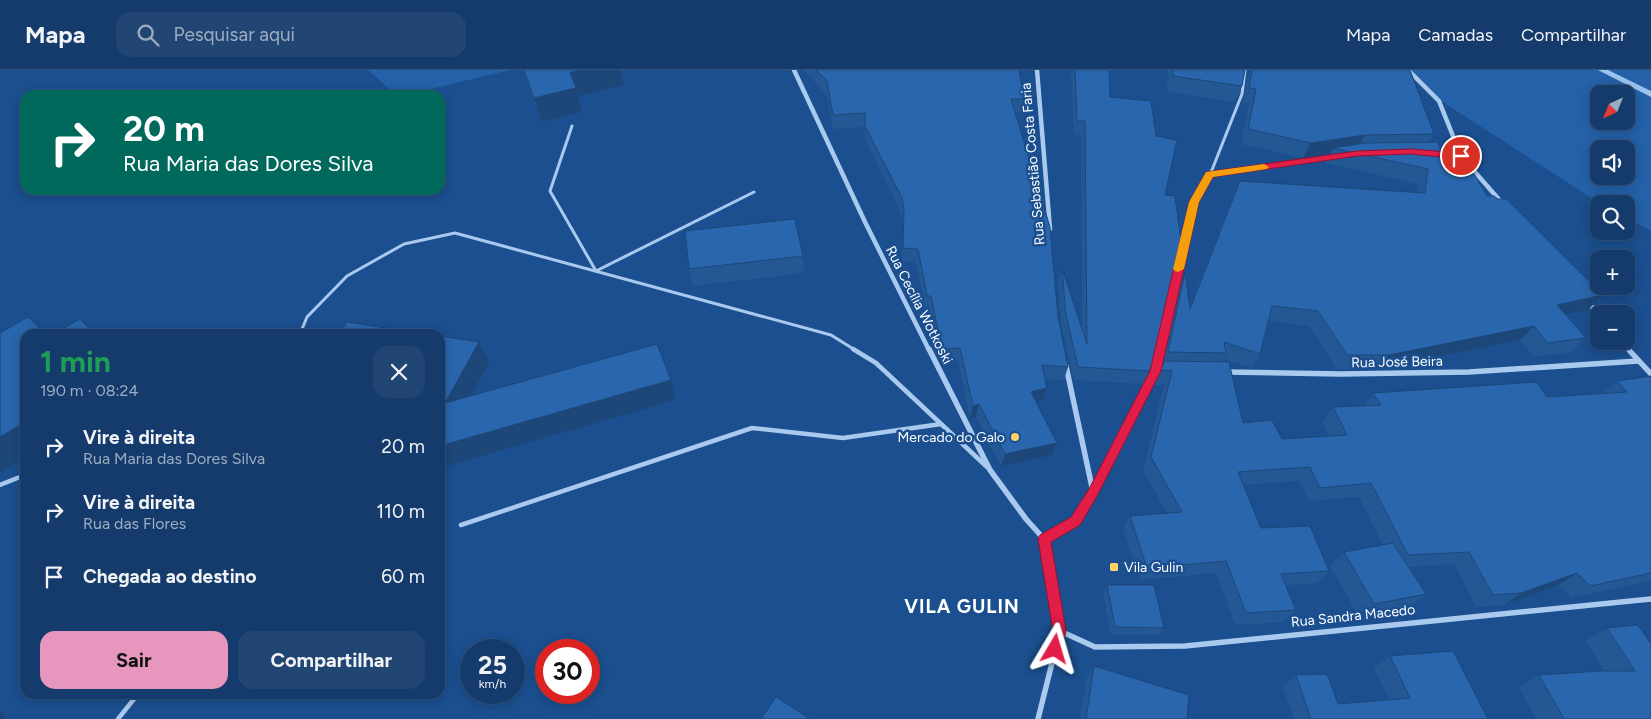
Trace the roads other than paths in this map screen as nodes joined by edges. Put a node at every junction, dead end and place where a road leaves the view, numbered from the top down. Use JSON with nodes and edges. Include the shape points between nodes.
{"nodes":[{"id":1,"x":794,"y":70,"type":"edge"},
{"id":2,"x":1037,"y":70,"type":"edge"},
{"id":3,"x":1245,"y":70,"type":"edge"},
{"id":4,"x":1408,"y":70,"type":"edge"},
{"id":5,"x":572,"y":126,"type":"dead end"},
{"id":6,"x":1431,"y":153,"type":"edge"},
{"id":7,"x":1337,"y":156,"type":"edge"},
{"id":8,"x":1461,"y":156,"type":"junction"},
{"id":9,"x":1210,"y":174,"type":"junction"},
{"id":10,"x":754,"y":192,"type":"dead end"},
{"id":11,"x":1505,"y":206,"type":"edge"},
{"id":12,"x":1051,"y":239,"type":"edge"},
{"id":13,"x":596,"y":271,"type":"junction"},
{"id":14,"x":1586,"y":301,"type":"edge"},
{"id":15,"x":1590,"y":305,"type":"edge"},
{"id":16,"x":302,"y":329,"type":"edge"},
{"id":17,"x":1629,"y":350,"type":"edge"},
{"id":18,"x":1064,"y":358,"type":"edge"},
{"id":19,"x":1638,"y":360,"type":"junction"},
{"id":20,"x":1155,"y":371,"type":"junction"},
{"id":21,"x":1165,"y":371,"type":"edge"},
{"id":22,"x":1224,"y":372,"type":"edge"},
{"id":23,"x":1651,"y":374,"type":"edge"},
{"id":24,"x":941,"y":424,"type":"junction"},
{"id":25,"x":990,"y":470,"type":"junction"},
{"id":26,"x":20,"y":477,"type":"edge"},
{"id":27,"x":0,"y":485,"type":"edge"},
{"id":28,"x":1093,"y":493,"type":"junction"},
{"id":29,"x":461,"y":525,"type":"dead end"},
{"id":30,"x":1044,"y":539,"type":"junction"},
{"id":31,"x":1651,"y":599,"type":"edge"},
{"id":32,"x":1060,"y":631,"type":"junction"},
{"id":33,"x":134,"y":699,"type":"edge"},
{"id":34,"x":118,"y":719,"type":"edge"},
{"id":35,"x":1038,"y":719,"type":"edge"}],
"edges":[{"from":1,"to":25,"type":"street","name":"Rua Cecília Wotkoski","via":[[864,222]]},
{"from":2,"to":12,"type":"street","name":"Rua Sebastião Costa Faria"},
{"from":3,"to":9,"type":"lane","via":[[1242,94]]},
{"from":4,"to":8,"type":"street","via":[[1439,101]]},
{"from":5,"to":13,"type":"lane","via":[[550,191]]},
{"from":6,"to":8,"type":"street"},
{"from":7,"to":9,"type":"street"},
{"from":8,"to":11,"type":"street"},
{"from":9,"to":20,"type":"street","via":[[1194,202]]},
{"from":10,"to":13,"type":"lane"},
{"from":13,"to":16,"type":"lane","via":[[454,233],[404,244],[347,276],[307,317]]},
{"from":13,"to":24,"type":"lane","via":[[831,335],[876,363]]},
{"from":14,"to":15,"type":"street"},
{"from":17,"to":19,"type":"street"},
{"from":18,"to":28,"type":"street"},
{"from":19,"to":22,"type":"street","name":"Rua José Beira","via":[[1469,372]]},
{"from":19,"to":23,"type":"street"},
{"from":20,"to":21,"type":"street"},
{"from":20,"to":28,"type":"street"},
{"from":24,"to":25,"type":"lane"},
{"from":24,"to":29,"type":"lane","via":[[843,438],[752,428]]},
{"from":25,"to":30,"type":"street","name":"Rua Cecília Wotkoski"},
{"from":26,"to":27,"type":"lane"},
{"from":28,"to":30,"type":"street","via":[[1075,521]]},
{"from":30,"to":32,"type":"street"},
{"from":31,"to":32,"type":"street","name":"Rua Sandra Macedo","via":[[1185,646],[1095,647]]},
{"from":32,"to":35,"type":"street"},
{"from":33,"to":34,"type":"lane"}]}
